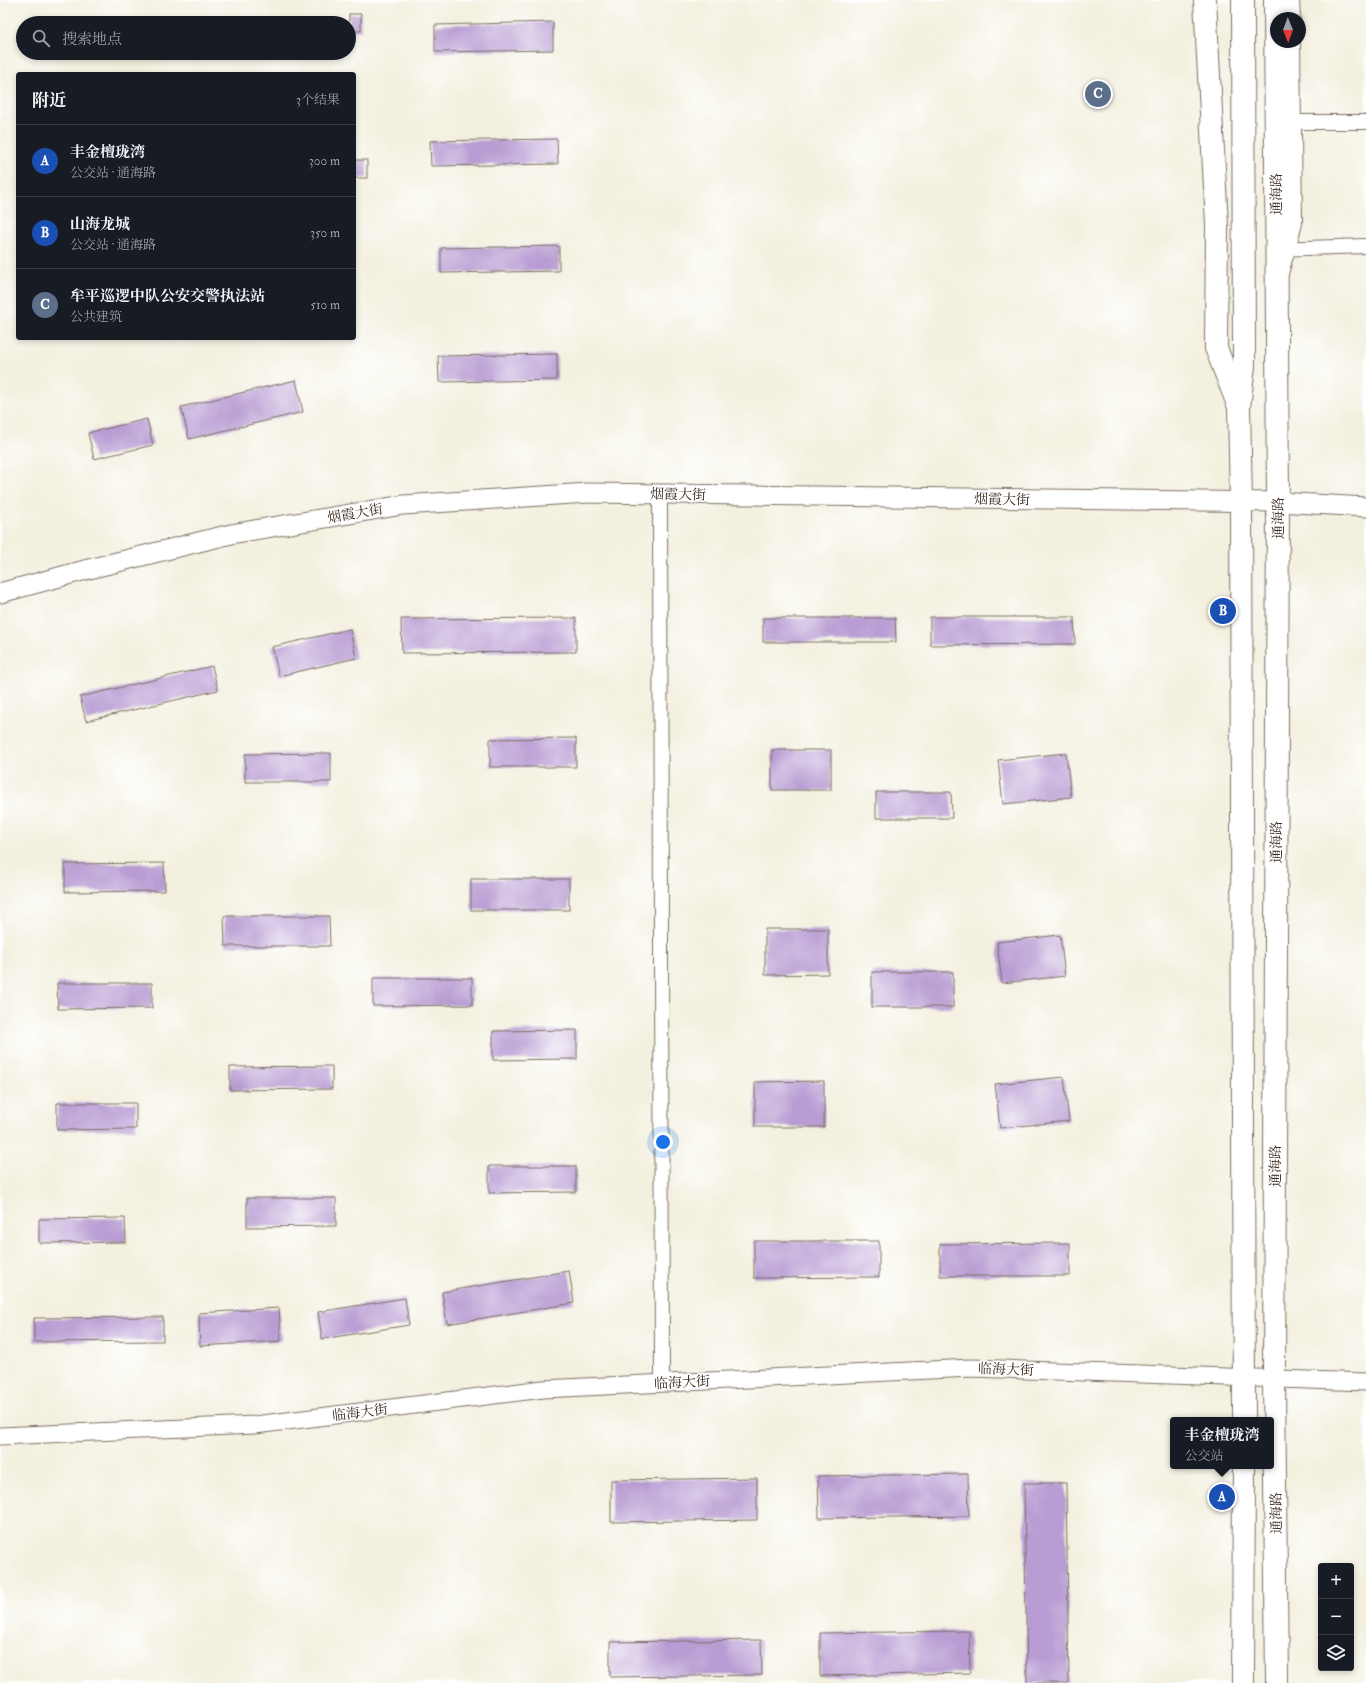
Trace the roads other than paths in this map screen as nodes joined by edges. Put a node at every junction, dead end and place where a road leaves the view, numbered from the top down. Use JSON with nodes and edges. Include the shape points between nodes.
{"nodes":[{"id":1,"x":1205,"y":0,"type":"edge"},
{"id":2,"x":1243,"y":0,"type":"edge"},
{"id":3,"x":1275,"y":0,"type":"edge"},
{"id":4,"x":1288,"y":0,"type":"edge"},
{"id":5,"x":1289,"y":12,"type":"edge"},
{"id":6,"x":1289,"y":48,"type":"edge"},
{"id":7,"x":1290,"y":122,"type":"junction"},
{"id":8,"x":1366,"y":122,"type":"edge"},
{"id":9,"x":1366,"y":246,"type":"edge"},
{"id":10,"x":1280,"y":249,"type":"junction"},
{"id":11,"x":1239,"y":407,"type":"junction"},
{"id":12,"x":660,"y":494,"type":"junction"},
{"id":13,"x":1241,"y":502,"type":"junction"},
{"id":14,"x":1278,"y":502,"type":"junction"},
{"id":15,"x":1366,"y":507,"type":"edge"},
{"id":16,"x":0,"y":593,"type":"edge"},
{"id":17,"x":1244,"y":1379,"type":"junction"},
{"id":18,"x":1274,"y":1379,"type":"junction"},
{"id":19,"x":1366,"y":1382,"type":"edge"},
{"id":20,"x":662,"y":1383,"type":"junction"},
{"id":21,"x":1244,"y":1417,"type":"edge"},
{"id":22,"x":0,"y":1436,"type":"edge"},
{"id":23,"x":1244,"y":1469,"type":"edge"},
{"id":24,"x":1243,"y":1683,"type":"edge"},
{"id":25,"x":1278,"y":1683,"type":"edge"}],
"edges":[{"from":1,"to":11,"type":"main road","via":[[1217,226],[1216,348]]},
{"from":2,"to":11,"type":"main road","via":[[1244,366]]},
{"from":3,"to":10,"type":"main road","name":"通海路"},
{"from":4,"to":5,"type":"main road"},
{"from":6,"to":7,"type":"main road","name":"通海路"},
{"from":7,"to":8,"type":"street"},
{"from":7,"to":10,"type":"main road","name":"通海路","via":[[1291,223]]},
{"from":9,"to":10,"type":"street"},
{"from":10,"to":14,"type":"main road","name":"通海路","via":[[1277,273]]},
{"from":11,"to":13,"type":"main road"},
{"from":12,"to":13,"type":"main road","name":"烟霞大街"},
{"from":12,"to":16,"type":"main road","name":"烟霞大街","via":[[588,492],[402,505],[231,534]]},
{"from":12,"to":20,"type":"street"},
{"from":13,"to":14,"type":"main road","name":"烟霞大街"},
{"from":13,"to":17,"type":"main road"},
{"from":14,"to":15,"type":"main road","name":"烟霞大街"},
{"from":14,"to":18,"type":"main road","name":"通海路"},
{"from":17,"to":18,"type":"street","name":"临海大街"},
{"from":17,"to":20,"type":"street","name":"临海大街","via":[[971,1368]]},
{"from":17,"to":21,"type":"main road"},
{"from":18,"to":19,"type":"street","name":"临海大街"},
{"from":18,"to":25,"type":"main road","name":"通海路"},
{"from":20,"to":22,"type":"street","name":"临海大街","via":[[543,1389],[255,1425]]},
{"from":23,"to":24,"type":"main road"}]}
